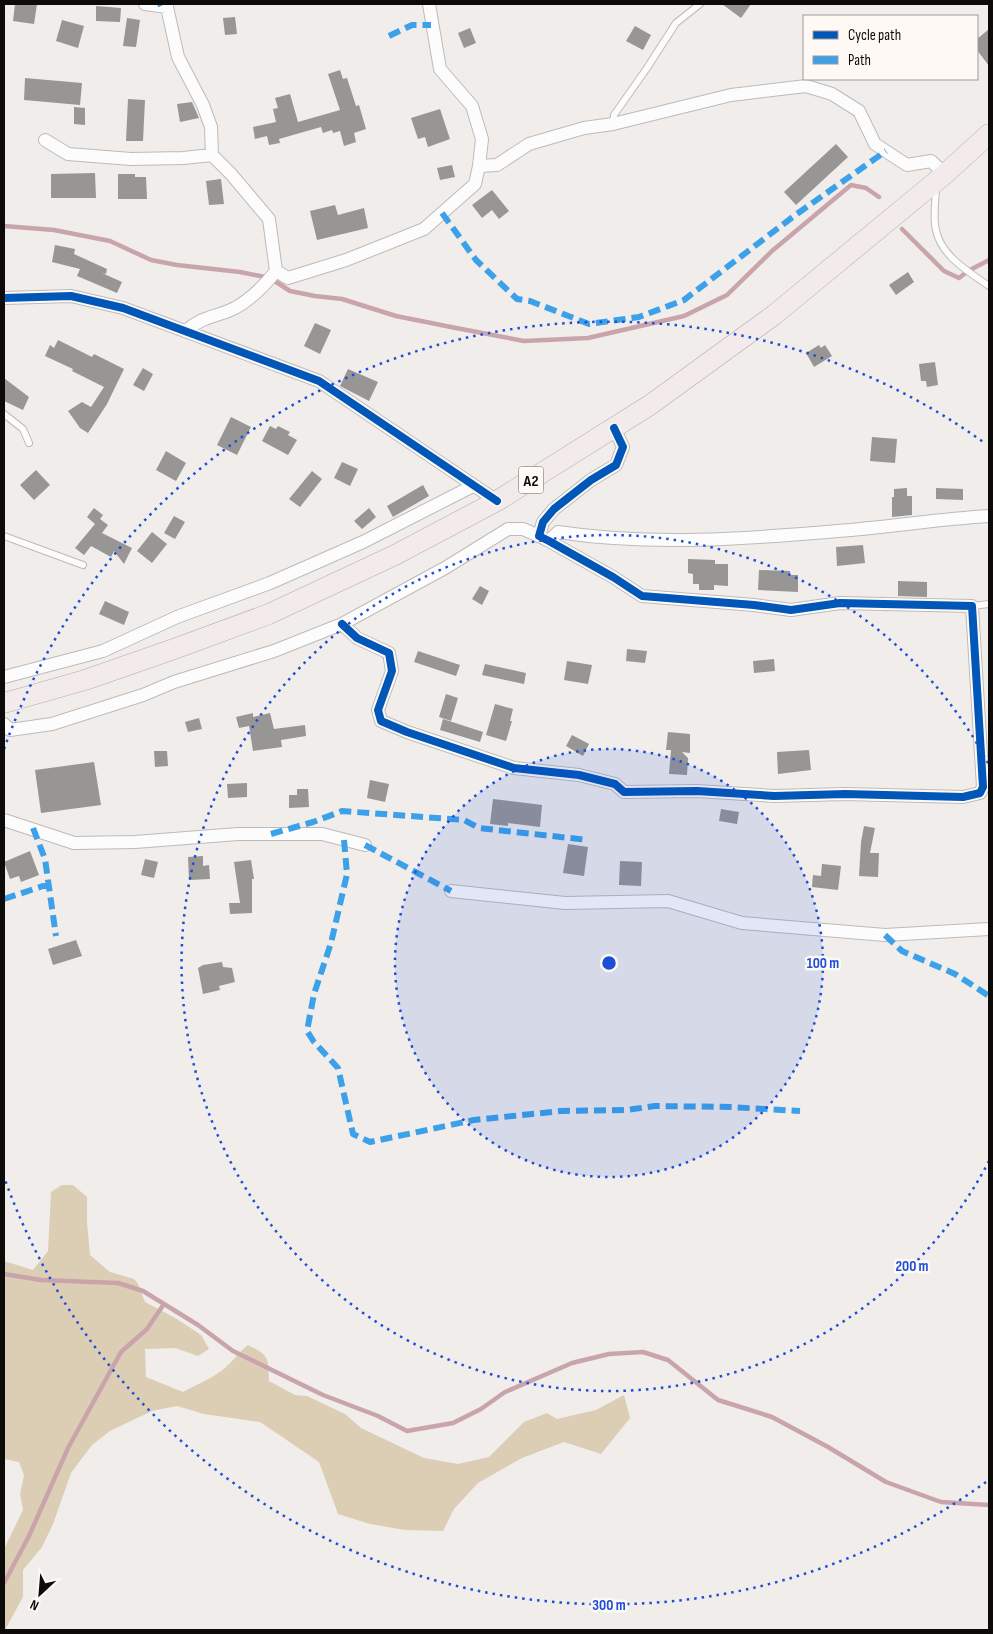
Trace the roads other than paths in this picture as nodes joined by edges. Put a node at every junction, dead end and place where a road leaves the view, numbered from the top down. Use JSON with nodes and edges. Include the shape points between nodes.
{"nodes":[{"id":1,"x":145,"y":4,"type":"edge"},
{"id":2,"x":429,"y":4,"type":"edge"},
{"id":3,"x":700,"y":4,"type":"edge"},
{"id":4,"x":613,"y":124,"type":"junction"},
{"id":5,"x":989,"y":134,"type":"edge"},
{"id":6,"x":45,"y":140,"type":"dead end"},
{"id":7,"x":212,"y":155,"type":"junction"},
{"id":8,"x":479,"y":166,"type":"junction"},
{"id":9,"x":938,"y":179,"type":"junction"},
{"id":10,"x":276,"y":271,"type":"junction"},
{"id":11,"x":989,"y":286,"type":"edge"},
{"id":12,"x":4,"y":298,"type":"edge"},
{"id":13,"x":186,"y":331,"type":"junction"},
{"id":14,"x":4,"y":414,"type":"edge"},
{"id":15,"x":614,"y":428,"type":"junction"},
{"id":16,"x":30,"y":443,"type":"dead end"},
{"id":17,"x":473,"y":486,"type":"junction"},
{"id":18,"x":497,"y":501,"type":"junction"},
{"id":19,"x":989,"y":516,"type":"edge"},
{"id":20,"x":4,"y":536,"type":"edge"},
{"id":21,"x":544,"y":539,"type":"junction"},
{"id":22,"x":83,"y":565,"type":"dead end"},
{"id":23,"x":989,"y":604,"type":"edge"},
{"id":24,"x":972,"y":606,"type":"junction"},
{"id":25,"x":342,"y":624,"type":"junction"},
{"id":26,"x":4,"y":677,"type":"edge"},
{"id":27,"x":4,"y":703,"type":"edge"},
{"id":28,"x":4,"y":724,"type":"edge"},
{"id":29,"x":4,"y":820,"type":"edge"},
{"id":30,"x":365,"y":845,"type":"dead end"},
{"id":31,"x":451,"y":891,"type":"dead end"},
{"id":32,"x":989,"y":929,"type":"edge"}],
"edges":[{"from":1,"to":7,"type":"street","via":[[167,7],[178,58],[200,98],[211,127]]},
{"from":2,"to":8,"type":"street","via":[[440,69],[472,106],[475,114],[482,139]]},
{"from":3,"to":4,"type":"lane","via":[[676,23],[614,115]]},
{"from":4,"to":8,"type":"street","via":[[584,128],[529,144],[497,165]]},
{"from":4,"to":9,"type":"street","via":[[731,95],[806,86],[832,94],[859,111],[875,144],[907,165],[931,162]]},
{"from":5,"to":9,"type":"main road","number":"A2"},
{"from":6,"to":7,"type":"street","via":[[68,154],[131,159]]},
{"from":7,"to":10,"type":"street","via":[[269,219]]},
{"from":8,"to":10,"type":"street","via":[[475,184],[424,229],[346,260],[288,278]]},
{"from":9,"to":11,"type":"lane","via":[[935,229],[939,241],[962,266]]},
{"from":9,"to":15,"type":"main road","number":"A2","via":[[774,315]]},
{"from":10,"to":13,"type":"street","via":[[264,287],[235,308],[196,322]]},
{"from":12,"to":13,"type":"street","via":[[71,296],[123,308]]},
{"from":13,"to":17,"type":"street","via":[[319,381]]},
{"from":14,"to":16,"type":"lane","via":[[23,429]]},
{"from":15,"to":18,"type":"main road","number":"A2"},
{"from":15,"to":21,"type":"street","via":[[623,447],[616,465],[554,509],[543,522]]},
{"from":17,"to":18,"type":"street"},
{"from":17,"to":26,"type":"street","via":[[363,542],[270,583],[177,617],[103,651]]},
{"from":18,"to":27,"type":"main road","number":"A2","via":[[395,555],[269,614],[85,680]]},
{"from":19,"to":21,"type":"street","via":[[723,540],[597,538],[558,532]]},
{"from":20,"to":22,"type":"lane"},
{"from":21,"to":24,"type":"street","via":[[642,596],[790,610],[840,603]]},
{"from":21,"to":25,"type":"street","via":[[523,529],[508,529],[445,568]]},
{"from":23,"to":24,"type":"lane"},
{"from":24,"to":25,"type":"street","via":[[983,787],[980,793],[963,797],[624,792],[615,784],[579,775],[514,768],[380,721],[378,710],[392,671],[389,653],[357,638]]},
{"from":25,"to":28,"type":"street","via":[[52,724],[10,730]]},
{"from":29,"to":30,"type":"street","via":[[74,843],[238,834],[322,834]]},
{"from":31,"to":32,"type":"street","via":[[565,904],[668,901],[742,923],[885,935]]}]}
